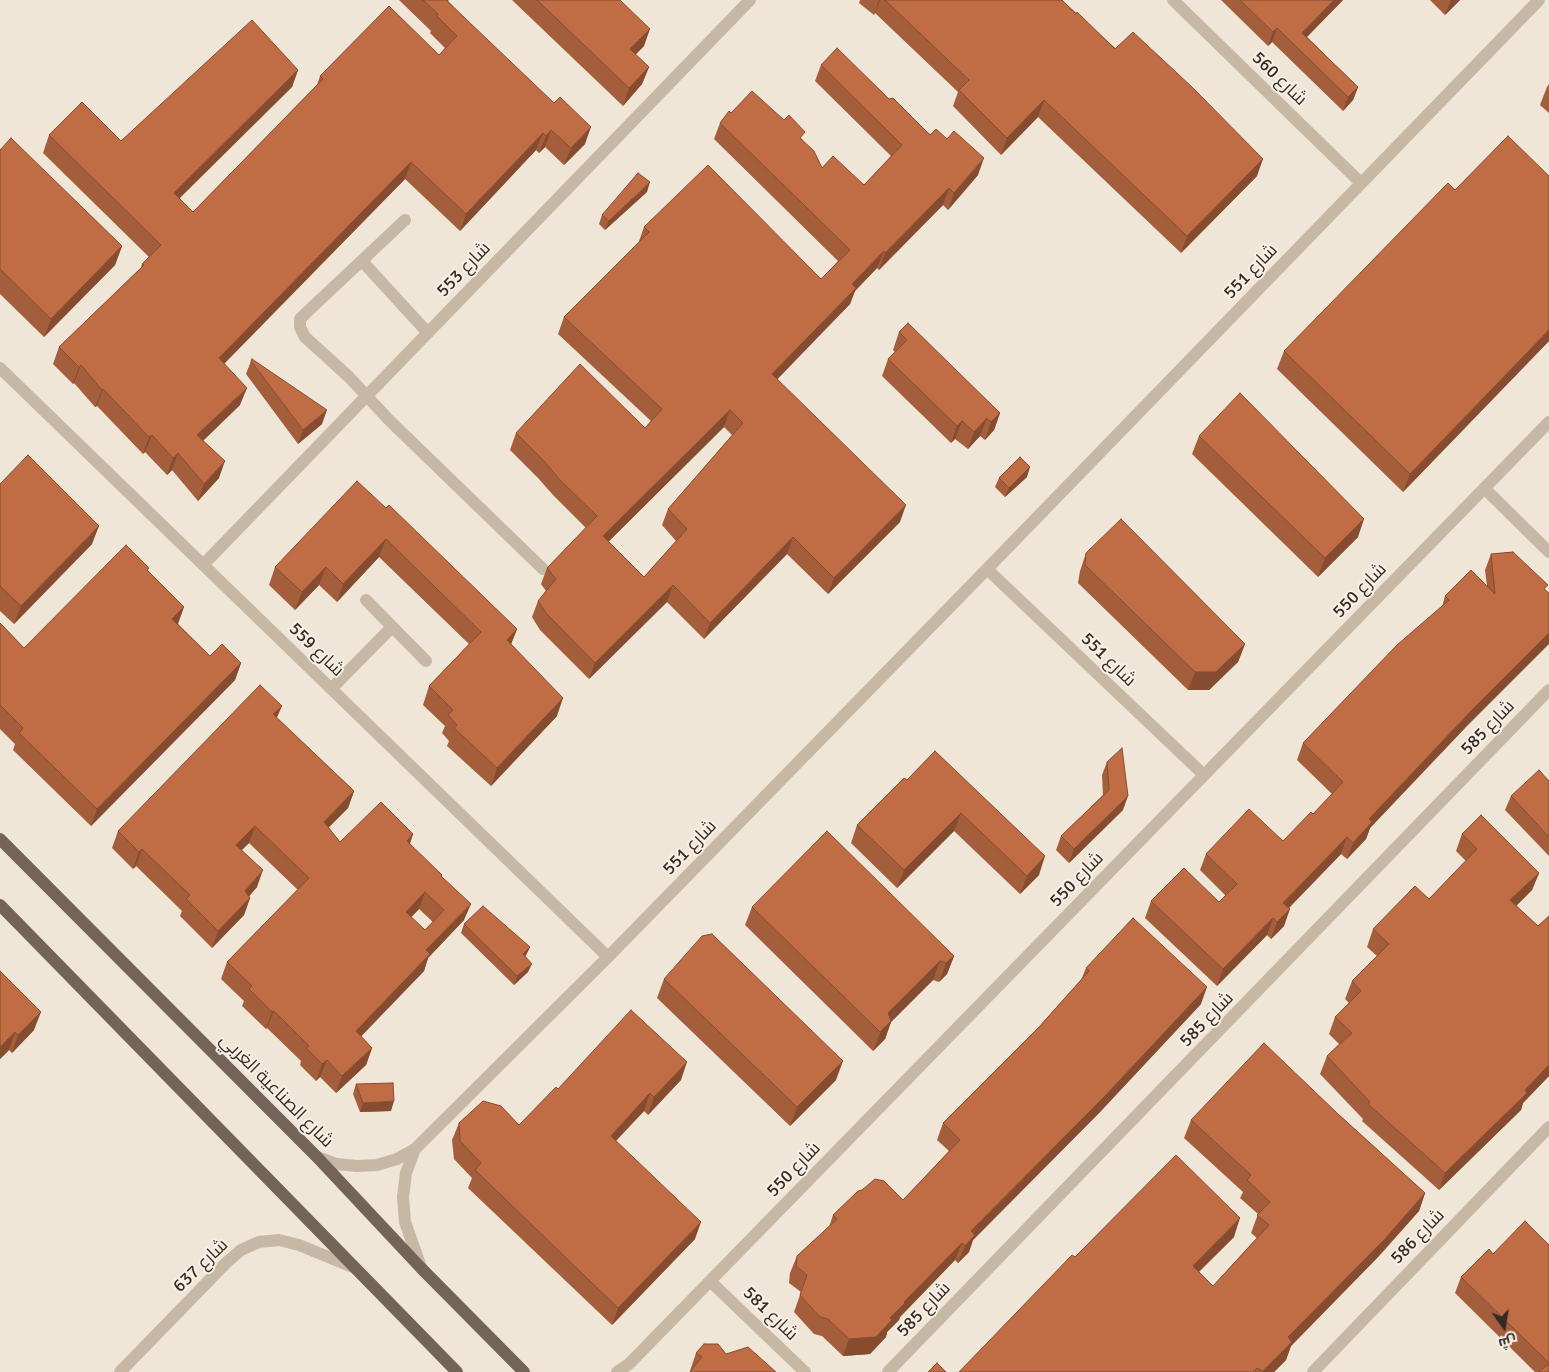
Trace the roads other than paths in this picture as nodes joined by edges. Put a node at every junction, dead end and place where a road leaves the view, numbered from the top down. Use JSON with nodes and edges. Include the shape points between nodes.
{"nodes":[{"id":1,"x":750,"y":0,"type":"edge"},
{"id":2,"x":1173,"y":0,"type":"edge"},
{"id":3,"x":1539,"y":0,"type":"edge"},
{"id":4,"x":1361,"y":183,"type":"junction"},
{"id":5,"x":405,"y":220,"type":"dead end"},
{"id":6,"x":362,"y":261,"type":"junction"},
{"id":7,"x":428,"y":333,"type":"junction"},
{"id":8,"x":0,"y":368,"type":"edge"},
{"id":9,"x":367,"y":396,"type":"junction"},
{"id":10,"x":1549,"y":422,"type":"edge"},
{"id":11,"x":1484,"y":488,"type":"junction"},
{"id":12,"x":1549,"y":552,"type":"edge"},
{"id":13,"x":203,"y":565,"type":"junction"},
{"id":14,"x":544,"y":570,"type":"dead end"},
{"id":15,"x":987,"y":570,"type":"junction"},
{"id":16,"x":366,"y":600,"type":"dead end"},
{"id":17,"x":392,"y":626,"type":"junction"},
{"id":18,"x":426,"y":661,"type":"dead end"},
{"id":19,"x":331,"y":689,"type":"junction"},
{"id":20,"x":1549,"y":690,"type":"edge"},
{"id":21,"x":1204,"y":775,"type":"junction"},
{"id":22,"x":0,"y":839,"type":"edge"},
{"id":23,"x":0,"y":905,"type":"edge"},
{"id":24,"x":608,"y":957,"type":"junction"},
{"id":25,"x":1549,"y":1127,"type":"edge"},
{"id":26,"x":415,"y":1150,"type":"junction"},
{"id":27,"x":317,"y":1157,"type":"junction"},
{"id":28,"x":421,"y":1268,"type":"junction"},
{"id":29,"x":356,"y":1269,"type":"junction"},
{"id":30,"x":710,"y":1281,"type":"junction"},
{"id":31,"x":627,"y":1368,"type":"edge"},
{"id":32,"x":120,"y":1372,"type":"edge"},
{"id":33,"x":457,"y":1372,"type":"edge"},
{"id":34,"x":524,"y":1372,"type":"edge"},
{"id":35,"x":617,"y":1372,"type":"edge"},
{"id":36,"x":805,"y":1372,"type":"edge"},
{"id":37,"x":888,"y":1372,"type":"edge"},
{"id":38,"x":1313,"y":1372,"type":"edge"}],
"edges":[{"from":1,"to":7,"type":"street","name":"شارع 553"},
{"from":2,"to":4,"type":"street","name":"شارع 560"},
{"from":3,"to":4,"type":"street","name":"شارع 551"},
{"from":4,"to":15,"type":"street","name":"شارع 551"},
{"from":5,"to":6,"type":"street"},
{"from":6,"to":7,"type":"street"},
{"from":6,"to":9,"type":"street","via":[[300,319],[300,327],[305,337]]},
{"from":7,"to":9,"type":"street","name":"شارع 553"},
{"from":8,"to":13,"type":"street","name":"شارع 559"},
{"from":9,"to":13,"type":"street","name":"شارع 553"},
{"from":9,"to":14,"type":"street"},
{"from":10,"to":11,"type":"street","name":"شارع 550"},
{"from":11,"to":12,"type":"street"},
{"from":11,"to":21,"type":"street","name":"شارع 550"},
{"from":13,"to":19,"type":"street","name":"شارع 559"},
{"from":15,"to":21,"type":"street","name":"شارع 551"},
{"from":15,"to":24,"type":"street","name":"شارع 551"},
{"from":16,"to":17,"type":"street"},
{"from":17,"to":18,"type":"street"},
{"from":17,"to":19,"type":"street"},
{"from":19,"to":24,"type":"street","name":"شارع 559"},
{"from":20,"to":37,"type":"street","name":"شارع 585"},
{"from":21,"to":30,"type":"street","name":"شارع 550"},
{"from":22,"to":27,"type":"main road","name":"شارع الصناعية الغربي"},
{"from":23,"to":29,"type":"main road"},
{"from":24,"to":26,"type":"street","name":"شارع 551"},
{"from":25,"to":38,"type":"street","name":"شارع 586"},
{"from":26,"to":27,"type":"street","name":"شارع 551","via":[[377,1165],[336,1164]]},
{"from":26,"to":28,"type":"street","name":"شارع 551","via":[[406,1173],[403,1197],[405,1222]]},
{"from":27,"to":28,"type":"main road","name":"شارع الصناعية الغربي"},
{"from":28,"to":34,"type":"main road","name":"شارع الصناعية الغربي"},
{"from":29,"to":32,"type":"street","name":"شارع 637","via":[[299,1245],[279,1240],[259,1242],[241,1250],[226,1263]]},
{"from":29,"to":33,"type":"main road"},
{"from":30,"to":31,"type":"street","name":"شارع 550"},
{"from":30,"to":36,"type":"street","name":"شارع 581"},
{"from":31,"to":35,"type":"street","name":"شارع 550"}]}
